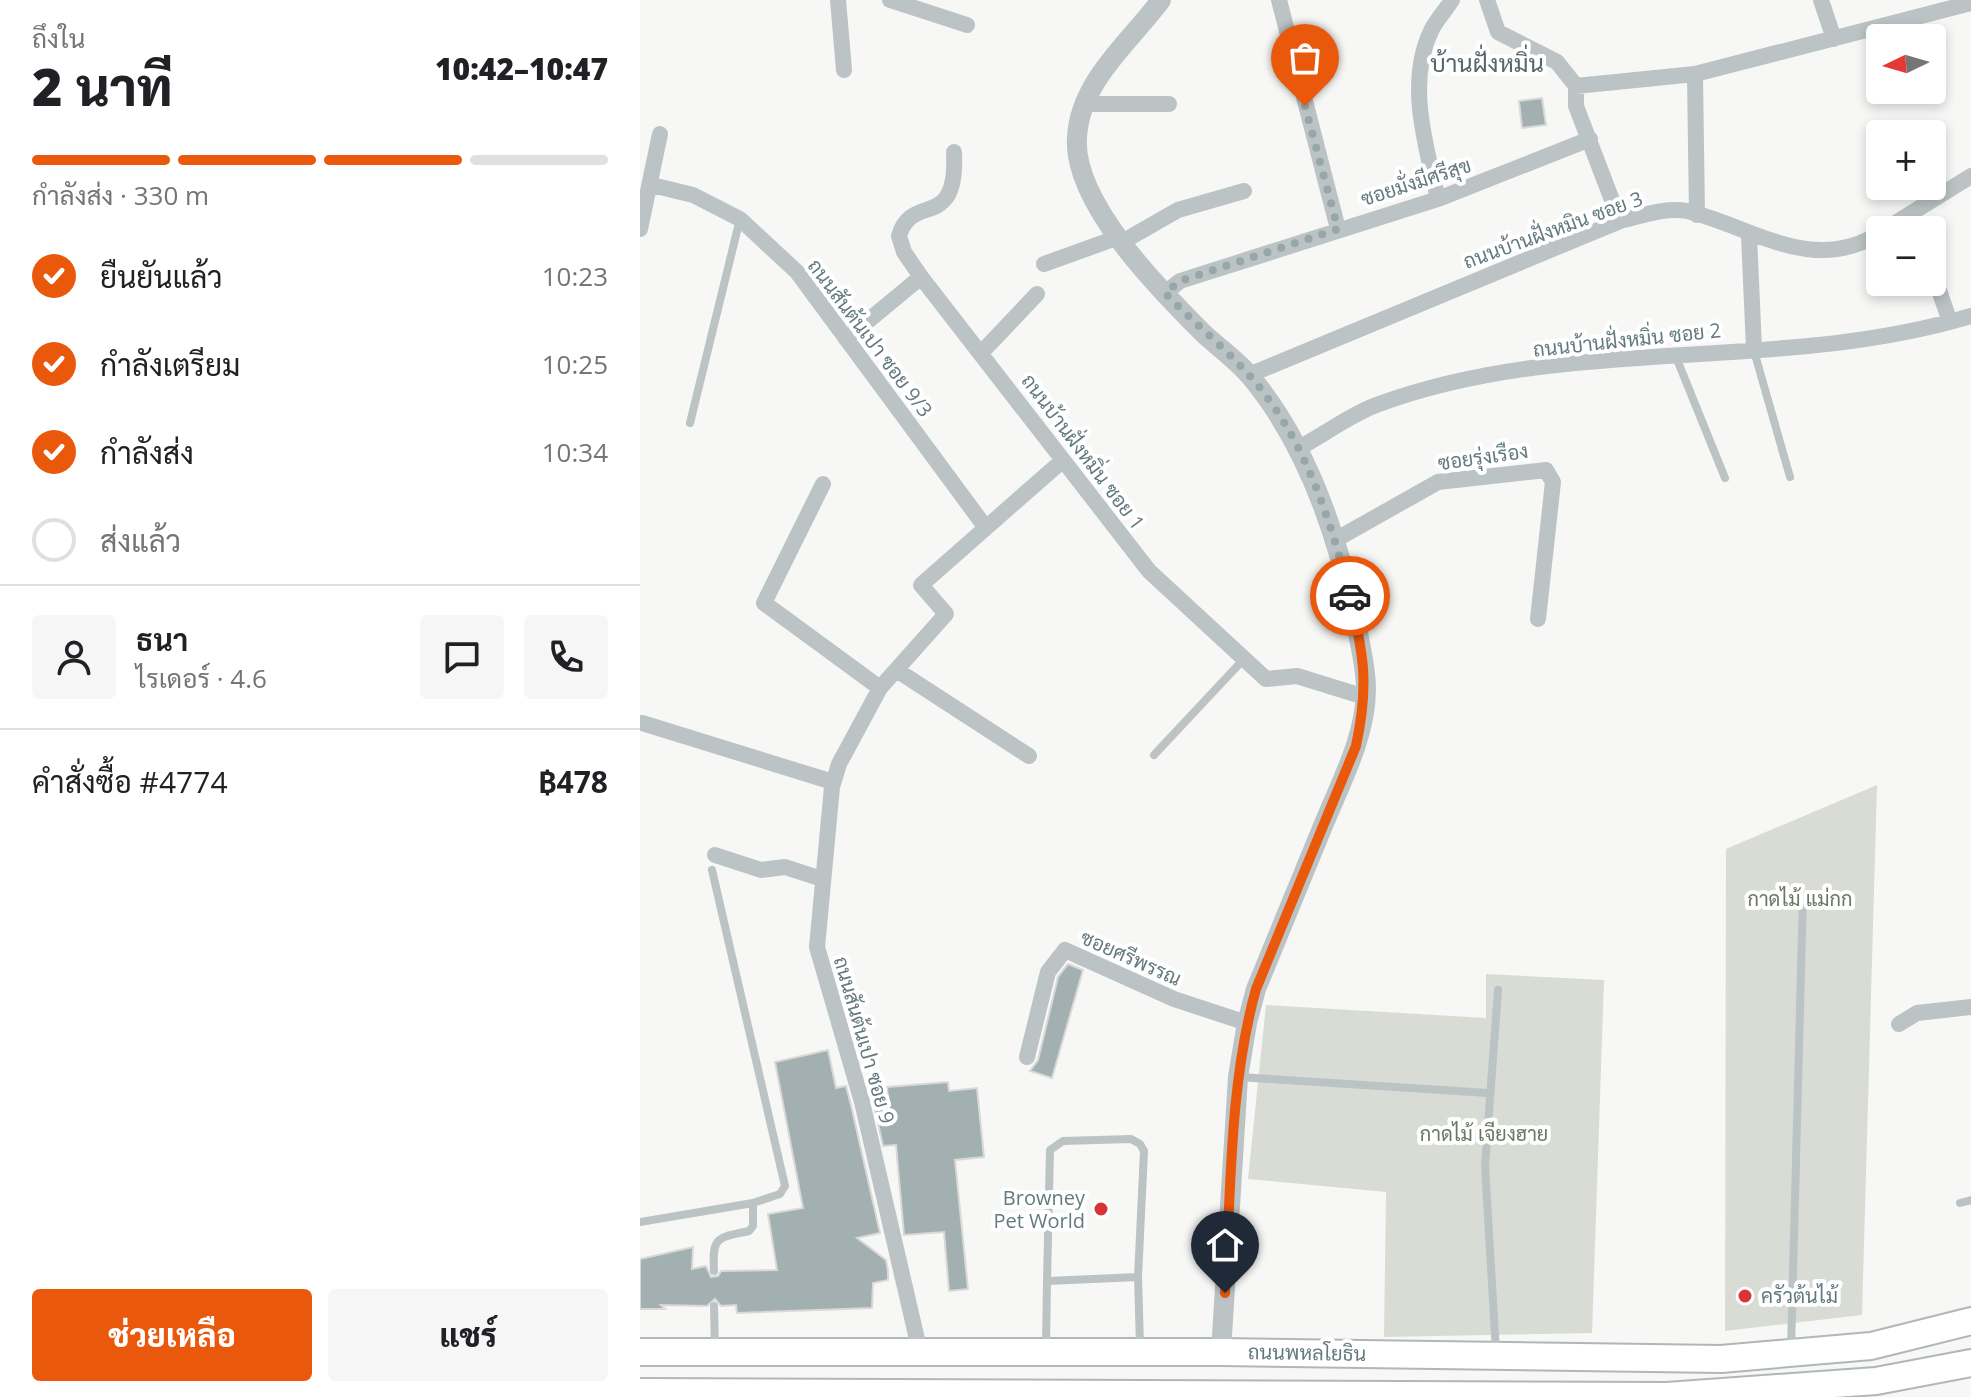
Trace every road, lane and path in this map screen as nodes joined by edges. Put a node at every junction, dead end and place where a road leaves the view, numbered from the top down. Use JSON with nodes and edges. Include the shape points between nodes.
{"nodes":[{"id":1,"x":838,"y":0,"type":"edge"},
{"id":2,"x":890,"y":0,"type":"edge"},
{"id":3,"x":1161,"y":0,"type":"edge"},
{"id":4,"x":1279,"y":0,"type":"edge"},
{"id":5,"x":1452,"y":0,"type":"edge"},
{"id":6,"x":1487,"y":0,"type":"edge"},
{"id":7,"x":1821,"y":0,"type":"edge"},
{"id":8,"x":1971,"y":3,"type":"edge"},
{"id":9,"x":967,"y":25,"type":"dead end"},
{"id":10,"x":1834,"y":39,"type":"junction"},
{"id":11,"x":844,"y":70,"type":"dead end"},
{"id":12,"x":1695,"y":74,"type":"junction"},
{"id":13,"x":1576,"y":86,"type":"junction"},
{"id":14,"x":1084,"y":104,"type":"junction"},
{"id":15,"x":1169,"y":104,"type":"dead end"},
{"id":16,"x":660,"y":134,"type":"dead end"},
{"id":17,"x":1590,"y":139,"type":"junction"},
{"id":18,"x":954,"y":152,"type":"dead end"},
{"id":19,"x":1971,"y":176,"type":"edge"},
{"id":20,"x":652,"y":185,"type":"junction"},
{"id":21,"x":1244,"y":191,"type":"dead end"},
{"id":22,"x":1438,"y":199,"type":"junction"},
{"id":23,"x":1910,"y":214,"type":"joint"},
{"id":24,"x":1697,"y":215,"type":"junction"},
{"id":25,"x":1907,"y":216,"type":"edge"},
{"id":26,"x":740,"y":219,"type":"junction"},
{"id":27,"x":1620,"y":221,"type":"junction"},
{"id":28,"x":640,"y":229,"type":"edge"},
{"id":29,"x":1338,"y":229,"type":"junction"},
{"id":30,"x":1749,"y":235,"type":"junction"},
{"id":31,"x":1866,"y":237,"type":"edge"},
{"id":32,"x":1120,"y":239,"type":"junction"},
{"id":33,"x":1044,"y":264,"type":"dead end"},
{"id":34,"x":921,"y":277,"type":"junction"},
{"id":35,"x":1165,"y":293,"type":"junction"},
{"id":36,"x":1037,"y":294,"type":"dead end"},
{"id":37,"x":1941,"y":296,"type":"edge"},
{"id":38,"x":1971,"y":316,"type":"edge"},
{"id":39,"x":1950,"y":322,"type":"junction"},
{"id":40,"x":846,"y":339,"type":"junction"},
{"id":41,"x":1754,"y":349,"type":"junction"},
{"id":42,"x":982,"y":352,"type":"junction"},
{"id":43,"x":1675,"y":354,"type":"junction"},
{"id":44,"x":1249,"y":375,"type":"junction"},
{"id":45,"x":690,"y":423,"type":"dead end"},
{"id":46,"x":1299,"y":448,"type":"junction"},
{"id":47,"x":1062,"y":461,"type":"junction"},
{"id":48,"x":1790,"y":477,"type":"dead end"},
{"id":49,"x":1725,"y":478,"type":"dead end"},
{"id":50,"x":823,"y":484,"type":"dead end"},
{"id":51,"x":986,"y":528,"type":"junction"},
{"id":52,"x":1335,"y":540,"type":"junction"},
{"id":53,"x":1538,"y":619,"type":"dead end"},
{"id":54,"x":1243,"y":660,"type":"junction"},
{"id":55,"x":898,"y":671,"type":"junction"},
{"id":56,"x":880,"y":688,"type":"junction"},
{"id":57,"x":1365,"y":697,"type":"junction"},
{"id":58,"x":642,"y":723,"type":"edge"},
{"id":59,"x":1154,"y":755,"type":"dead end"},
{"id":60,"x":1029,"y":756,"type":"dead end"},
{"id":61,"x":833,"y":782,"type":"junction"},
{"id":62,"x":714,"y":862,"type":"joint"},
{"id":63,"x":822,"y":879,"type":"junction"},
{"id":64,"x":1803,"y":895,"type":"dead end"},
{"id":65,"x":1498,"y":990,"type":"dead end"},
{"id":66,"x":1971,"y":1007,"type":"edge"},
{"id":67,"x":1247,"y":1023,"type":"junction"},
{"id":68,"x":1899,"y":1024,"type":"dead end"},
{"id":69,"x":1027,"y":1057,"type":"dead end"},
{"id":70,"x":1238,"y":1077,"type":"junction"},
{"id":71,"x":1488,"y":1093,"type":"junction"},
{"id":72,"x":1971,"y":1200,"type":"edge"},
{"id":73,"x":753,"y":1203,"type":"junction"},
{"id":74,"x":1960,"y":1203,"type":"dead end"},
{"id":75,"x":640,"y":1222,"type":"edge"},
{"id":76,"x":714,"y":1271,"type":"dead end"},
{"id":77,"x":1138,"y":1277,"type":"junction"},
{"id":78,"x":1047,"y":1281,"type":"junction"},
{"id":79,"x":714,"y":1306,"type":"dead end"},
{"id":80,"x":1971,"y":1321,"type":"edge"},
{"id":81,"x":1046,"y":1351,"type":"junction"},
{"id":82,"x":1140,"y":1351,"type":"junction"},
{"id":83,"x":640,"y":1352,"type":"edge"},
{"id":84,"x":716,"y":1352,"type":"junction"},
{"id":85,"x":920,"y":1352,"type":"junction"},
{"id":86,"x":1221,"y":1352,"type":"junction"},
{"id":87,"x":1791,"y":1356,"type":"junction"},
{"id":88,"x":1496,"y":1357,"type":"junction"},
{"id":89,"x":1971,"y":1363,"type":"edge"},
{"id":90,"x":640,"y":1392,"type":"edge"},
{"id":91,"x":716,"y":1394,"type":"edge"},
{"id":92,"x":1237,"y":1395,"type":"edge"},
{"id":93,"x":1392,"y":1395,"type":"edge"},
{"id":94,"x":1667,"y":1396,"type":"edge"}],
"edges":[{"from":1,"to":11,"type":"street"},
{"from":2,"to":9,"type":"street"},
{"from":3,"to":14,"type":"street"},
{"from":4,"to":29,"type":"street"},
{"from":5,"to":22,"type":"street","via":[[1431,31],[1419,70],[1422,129]]},
{"from":6,"to":13,"type":"street","via":[[1498,32],[1557,62]]},
{"from":7,"to":10,"type":"street"},
{"from":8,"to":10,"type":"street"},
{"from":10,"to":12,"type":"street"},
{"from":12,"to":13,"type":"street"},
{"from":12,"to":24,"type":"street"},
{"from":13,"to":17,"type":"street","via":[[1576,106]]},
{"from":14,"to":15,"type":"street"},
{"from":14,"to":32,"type":"street","via":[[1077,136],[1079,165]]},
{"from":16,"to":20,"type":"street"},
{"from":17,"to":22,"type":"street","name":"ซอยมั่งมีศรีสุข"},
{"from":17,"to":27,"type":"street"},
{"from":18,"to":34,"type":"street","name":"ถนนบ้านฝั่งหมิ่น ซอย 1","via":[[955,180],[948,198],[907,221],[899,236]]},
{"from":19,"to":23,"type":"street","name":"ถนนบ้านฝั่งหมิน ซอย 3"},
{"from":20,"to":26,"type":"street","name":"ถนนสันต้นเปา ซอย 9/3","via":[[693,195]]},
{"from":20,"to":28,"type":"street"},
{"from":21,"to":32,"type":"street","via":[[1178,210]]},
{"from":22,"to":29,"type":"street","name":"ซอยมั่งมีศรีสุข"},
{"from":23,"to":25,"type":"street","name":"ถนนบ้านฝั่งหมิน ซอย 3"},
{"from":24,"to":27,"type":"street","name":"ถนนบ้านฝั่งหมิน ซอย 3","via":[[1658,212]]},
{"from":24,"to":30,"type":"street","name":"ถนนบ้านฝั่งหมิน ซอย 3"},
{"from":26,"to":40,"type":"street","name":"ถนนสันต้นเปา ซอย 9/3","via":[[797,272]]},
{"from":26,"to":45,"type":"lane"},
{"from":27,"to":44,"type":"street","name":"ถนนบ้านฝั่งหมิน ซอย 3"},
{"from":29,"to":35,"type":"street","name":"ซอยมั่งมีศรีสุข","via":[[1180,281]]},
{"from":30,"to":31,"type":"street","name":"ถนนบ้านฝั่งหมิน ซอย 3","via":[[1804,250]]},
{"from":30,"to":41,"type":"street"},
{"from":32,"to":33,"type":"street"},
{"from":32,"to":35,"type":"street"},
{"from":34,"to":40,"type":"street"},
{"from":34,"to":42,"type":"street","name":"ถนนบ้านฝั่งหมิ่น ซอย 1"},
{"from":35,"to":44,"type":"street"},
{"from":36,"to":42,"type":"street"},
{"from":37,"to":39,"type":"street"},
{"from":38,"to":39,"type":"street","name":"ถนนบ้านฝั่งหมิ่น ซอย 2"},
{"from":39,"to":41,"type":"street","name":"ถนนบ้านฝั่งหมิ่น ซอย 2","via":[[1885,338]]},
{"from":40,"to":51,"type":"street","name":"ถนนสันต้นเปา ซอย 9/3"},
{"from":41,"to":43,"type":"street","name":"ถนนบ้านฝั่งหมิ่น ซอย 2"},
{"from":41,"to":48,"type":"lane"},
{"from":42,"to":47,"type":"street","name":"ถนนบ้านฝั่งหมิ่น ซอย 1"},
{"from":43,"to":46,"type":"street","name":"ถนนบ้านฝั่งหมิ่น ซอย 2","via":[[1478,377],[1374,406]]},
{"from":43,"to":49,"type":"lane"},
{"from":44,"to":46,"type":"street"},
{"from":46,"to":52,"type":"street"},
{"from":47,"to":51,"type":"street","name":"ถนนสันต้นเปา ซอย 9"},
{"from":47,"to":54,"type":"street","name":"ถนนบ้านฝั่งหมิ่น ซอย 1","via":[[1149,571]]},
{"from":50,"to":56,"type":"street","via":[[764,603]]},
{"from":51,"to":55,"type":"street","name":"ถนนสันต้นเปา ซอย 9","via":[[921,585],[946,614]]},
{"from":52,"to":53,"type":"street","name":"ซอยรุ่งเรือง","via":[[1438,482],[1546,470],[1553,482]]},
{"from":52,"to":57,"type":"street","via":[[1364,668]]},
{"from":54,"to":57,"type":"street","name":"ถนนบ้านฝั่งหมิ่น ซอย 1","via":[[1266,679],[1297,676]]},
{"from":54,"to":59,"type":"lane"},
{"from":55,"to":56,"type":"street","name":"ถนนสันต้นเปา ซอย 9"},
{"from":55,"to":60,"type":"street"},
{"from":56,"to":61,"type":"street","name":"ถนนสันต้นเปา ซอย 9"},
{"from":57,"to":67,"type":"street","via":[[1356,746],[1256,989]]},
{"from":58,"to":61,"type":"street"},
{"from":61,"to":63,"type":"street","name":"ถนนสันต้นเปา ซอย 9"},
{"from":62,"to":63,"type":"street","via":[[761,870],[785,867]]},
{"from":62,"to":73,"type":"lane","via":[[785,1186],[780,1194]]},
{"from":63,"to":85,"type":"street","name":"ถนนสันต้นเปา ซอย 9","via":[[820,962],[862,1102]]},
{"from":64,"to":87,"type":"lane"},
{"from":65,"to":71,"type":"lane"},
{"from":66,"to":68,"type":"street","via":[[1917,1013]]},
{"from":67,"to":69,"type":"street","name":"ซอยศรีพรรณ","via":[[1174,999],[1065,950],[1048,972]]},
{"from":67,"to":70,"type":"street"},
{"from":70,"to":71,"type":"lane"},
{"from":70,"to":86,"type":"street"},
{"from":71,"to":88,"type":"lane","via":[[1485,1166]]},
{"from":72,"to":74,"type":"lane"},
{"from":73,"to":75,"type":"lane"},
{"from":73,"to":76,"type":"lane","via":[[749,1231],[714,1244]]},
{"from":77,"to":78,"type":"lane"},
{"from":77,"to":78,"type":"lane","via":[[1144,1151],[1131,1139],[1063,1141],[1050,1150]]},
{"from":77,"to":82,"type":"lane"},
{"from":78,"to":81,"type":"lane"},
{"from":79,"to":84,"type":"lane"},
{"from":80,"to":87,"type":"main road","name":"ถนนพหลโยธิน","via":[[1871,1346]]},
{"from":81,"to":82,"type":"main road","name":"ถนนพหลโยธิน"},
{"from":81,"to":85,"type":"main road","name":"ถนนพหลโยธิน"},
{"from":82,"to":86,"type":"main road","name":"ถนนพหลโยธิน"},
{"from":83,"to":84,"type":"main road","name":"ถนนพหลโยธิน"},
{"from":84,"to":85,"type":"main road","name":"ถนนพหลโยธิน"},
{"from":86,"to":88,"type":"main road","name":"ถนนพหลโยธิน"},
{"from":86,"to":92,"type":"main road"},
{"from":87,"to":88,"type":"main road","name":"ถนนพหลโยธิน"},
{"from":89,"to":94,"type":"main road","name":"ถนนพหลโยธิน","via":[[1876,1381]]},
{"from":90,"to":91,"type":"main road","name":"ถนนพหลโยธิน"},
{"from":91,"to":92,"type":"main road","name":"ถนนพหลโยธิน"},
{"from":92,"to":93,"type":"main road","name":"ถนนพหลโยธิน"},
{"from":93,"to":94,"type":"main road","name":"ถนนพหลโยธิน"}]}
